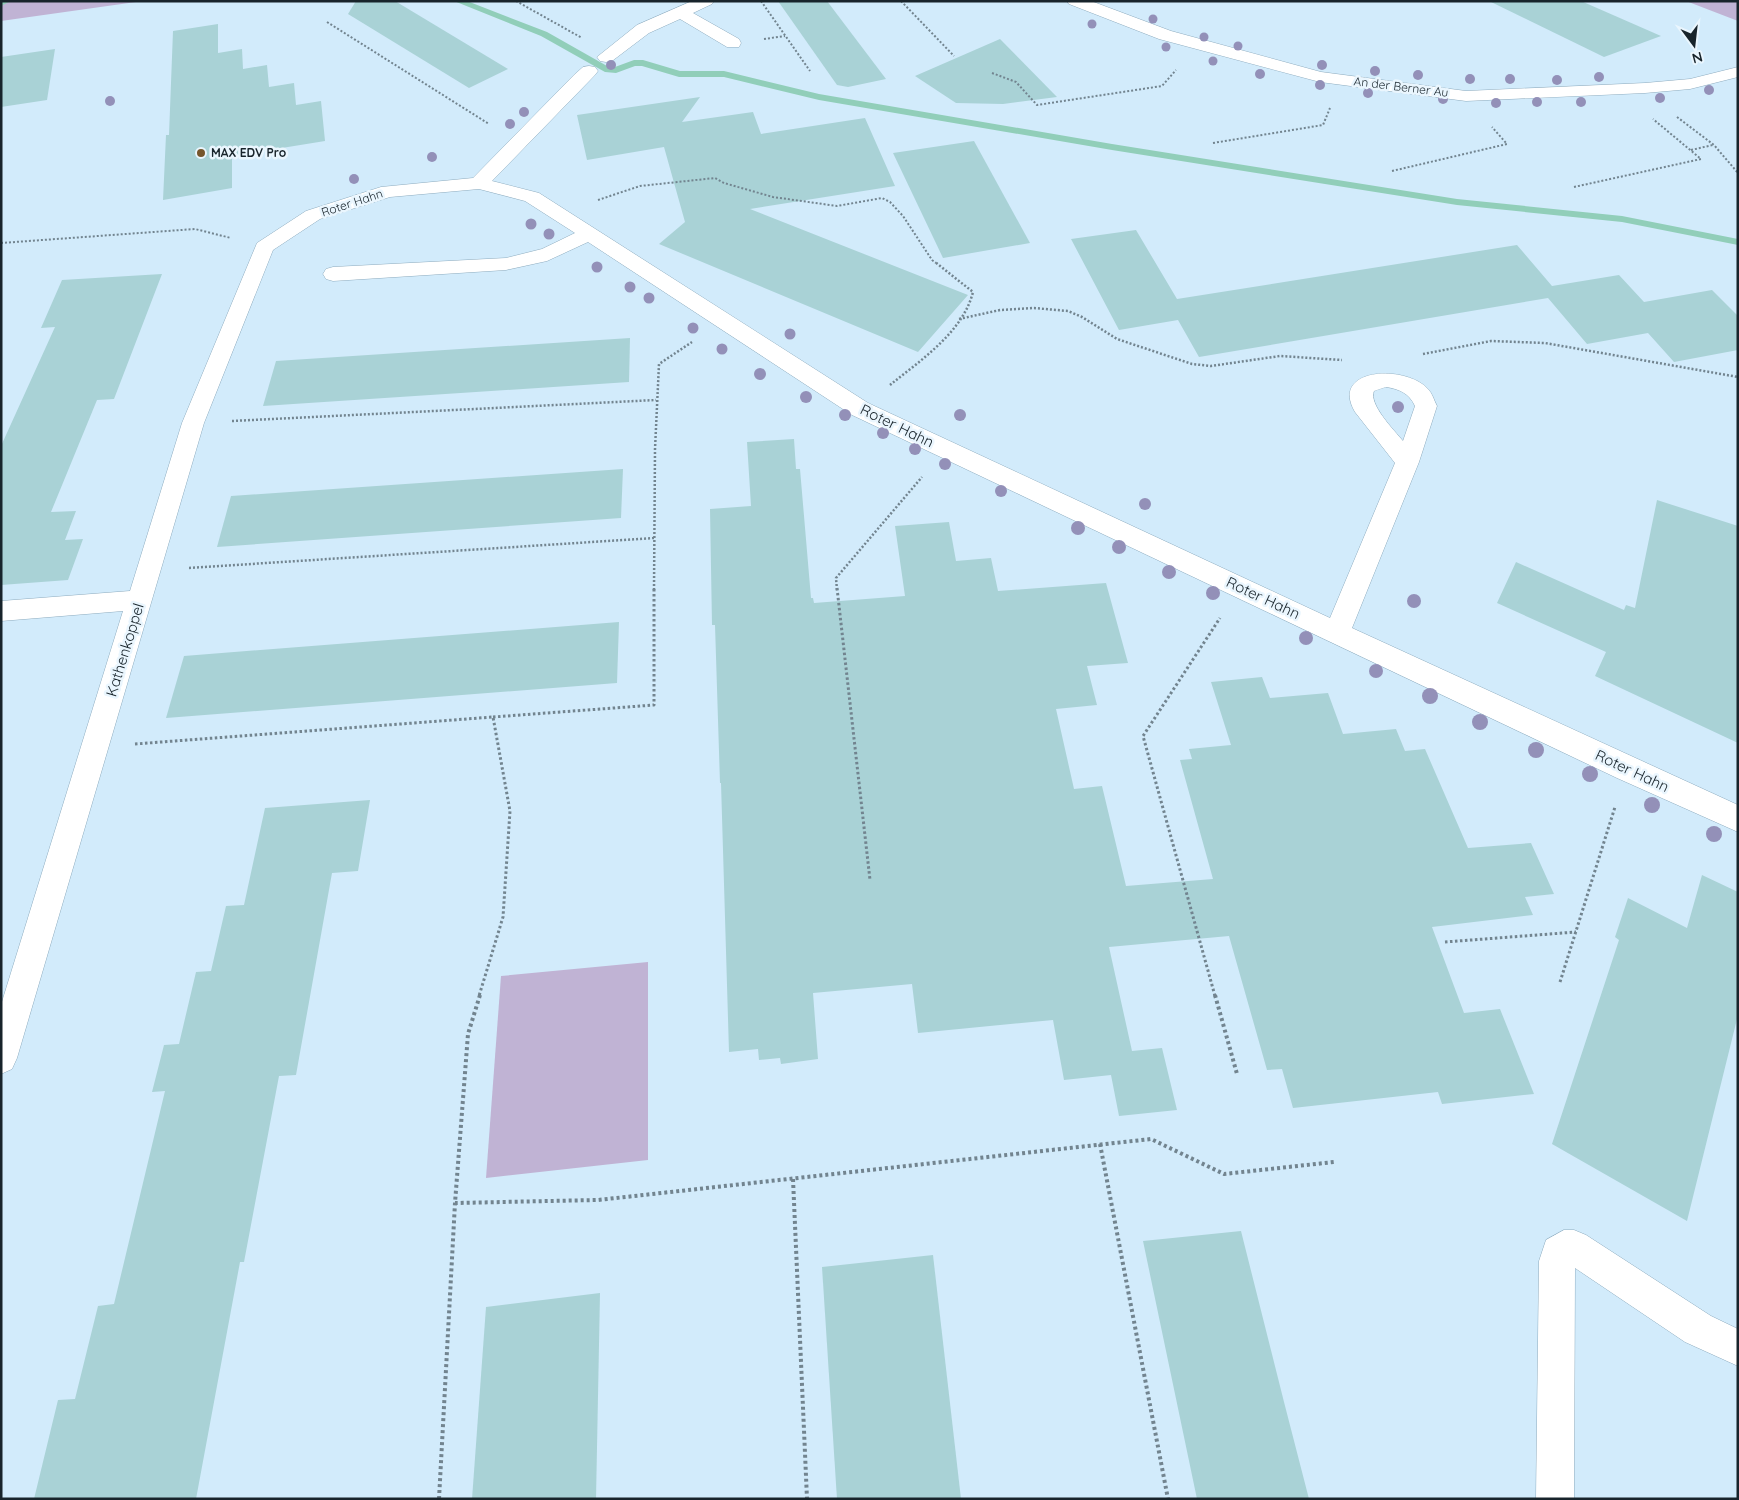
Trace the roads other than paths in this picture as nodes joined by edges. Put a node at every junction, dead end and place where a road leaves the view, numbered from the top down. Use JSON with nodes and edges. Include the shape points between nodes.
{"nodes":[{"id":1,"x":706,"y":1,"type":"edge"},
{"id":2,"x":1074,"y":1,"type":"edge"},
{"id":3,"x":680,"y":12,"type":"junction"},
{"id":4,"x":734,"y":43,"type":"dead end"},
{"id":5,"x":608,"y":55,"type":"road end"},
{"id":6,"x":589,"y":71,"type":"dead end"},
{"id":7,"x":1738,"y":72,"type":"edge"},
{"id":8,"x":479,"y":184,"type":"junction"},
{"id":9,"x":589,"y":234,"type":"junction"},
{"id":10,"x":264,"y":247,"type":"joint"},
{"id":11,"x":333,"y":274,"type":"dead end"},
{"id":12,"x":1407,"y":462,"type":"dead end"},
{"id":13,"x":140,"y":600,"type":"junction"},
{"id":14,"x":1,"y":611,"type":"edge"},
{"id":15,"x":1337,"y":633,"type":"junction"},
{"id":16,"x":1738,"y":819,"type":"edge"},
{"id":17,"x":1,"y":1058,"type":"edge"},
{"id":18,"x":1738,"y":1348,"type":"edge"},
{"id":19,"x":1555,"y":1499,"type":"edge"}],
"edges":[{"from":1,"to":3,"type":"street"},
{"from":2,"to":7,"type":"street","name":"An der Berner Au","via":[[1165,35],[1320,77],[1466,96],[1690,84]]},
{"from":3,"to":4,"type":"street"},
{"from":3,"to":5,"type":"street","via":[[643,29]]},
{"from":6,"to":8,"type":"street"},
{"from":8,"to":9,"type":"street","name":"Roter Hahn","via":[[532,198]]},
{"from":8,"to":10,"type":"street","name":"Roter Hahn","via":[[388,191],[313,216]]},
{"from":9,"to":11,"type":"street","via":[[556,252],[506,264]]},
{"from":9,"to":15,"type":"street","name":"Roter Hahn","via":[[860,409]]},
{"from":10,"to":13,"type":"street","name":"Kathenkoppel","via":[[194,423]]},
{"from":12,"to":15,"type":"street"},
{"from":13,"to":14,"type":"street"},
{"from":13,"to":17,"type":"street","name":"Kathenkoppel"},
{"from":15,"to":16,"type":"street","name":"Roter Hahn"},
{"from":18,"to":19,"type":"street","via":[[1698,1329],[1574,1246],[1564,1247],[1558,1252],[1557,1261]]}]}
